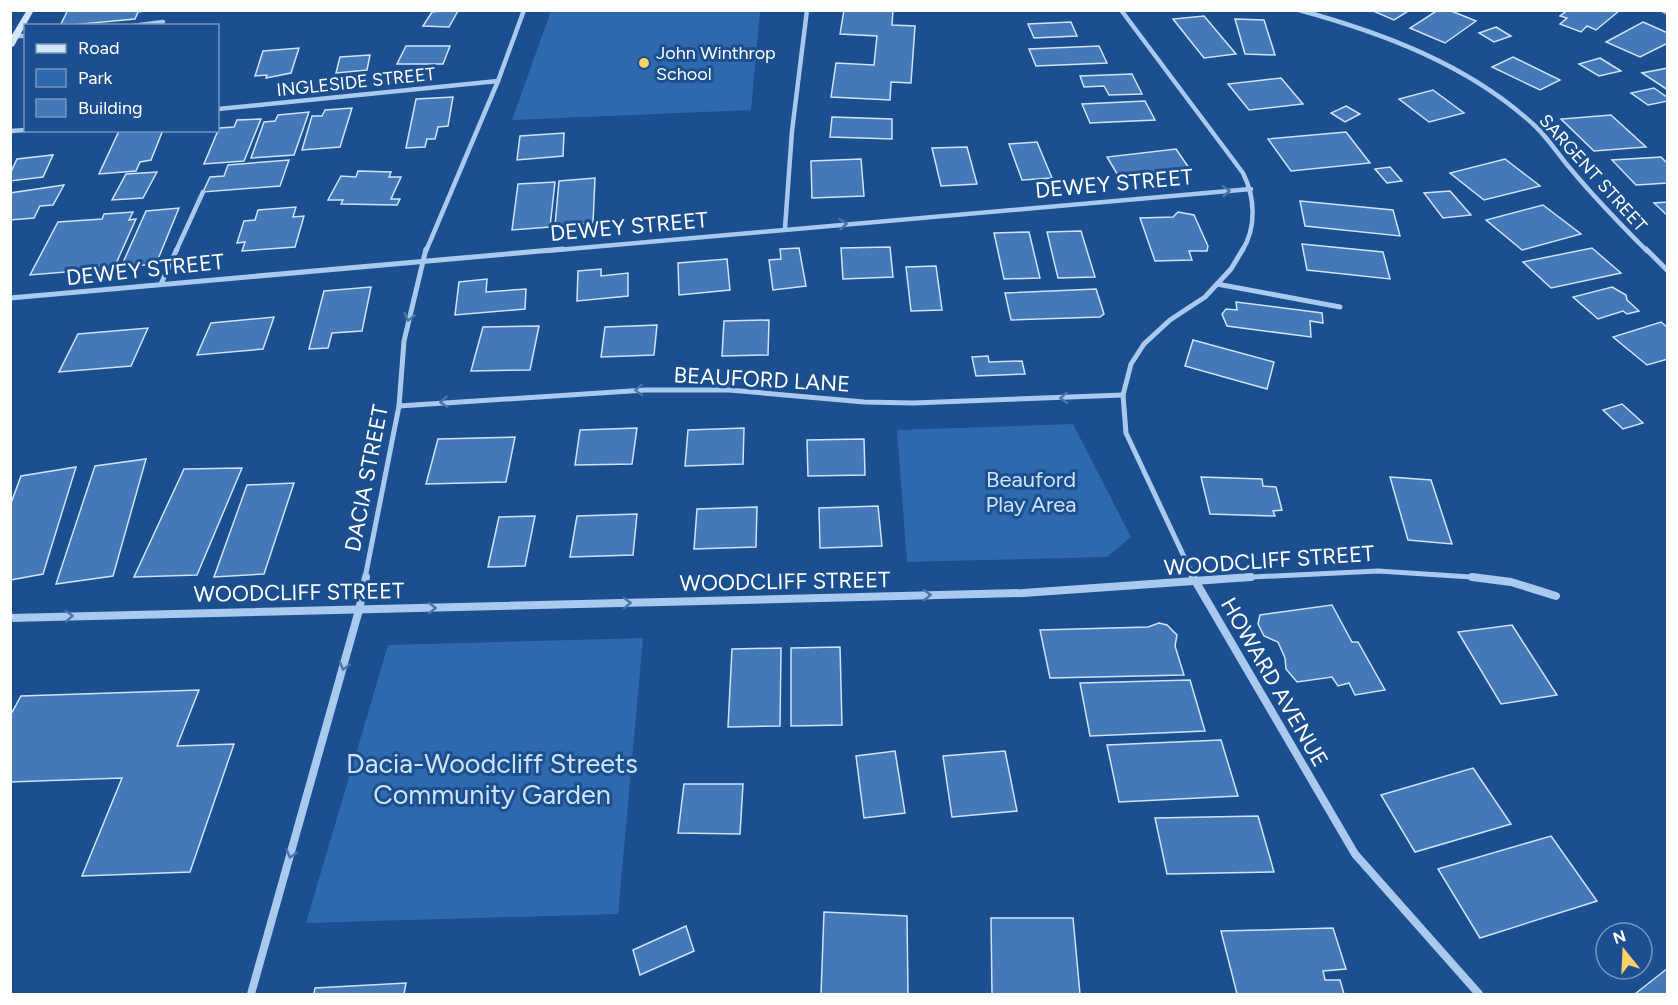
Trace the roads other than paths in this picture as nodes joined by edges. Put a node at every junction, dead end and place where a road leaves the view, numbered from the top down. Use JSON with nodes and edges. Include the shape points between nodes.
{"nodes":[{"id":1,"x":31,"y":10,"type":"edge"},
{"id":2,"x":524,"y":10,"type":"edge"},
{"id":3,"x":807,"y":10,"type":"edge"},
{"id":4,"x":1121,"y":10,"type":"edge"},
{"id":5,"x":1299,"y":10,"type":"edge"},
{"id":6,"x":1662,"y":10,"type":"edge"},
{"id":7,"x":1668,"y":13,"type":"edge"},
{"id":8,"x":163,"y":22,"type":"dead end"},
{"id":9,"x":148,"y":24,"type":"edge"},
{"id":10,"x":16,"y":36,"type":"junction"},
{"id":11,"x":24,"y":36,"type":"edge"},
{"id":12,"x":10,"y":46,"type":"edge"},
{"id":13,"x":498,"y":81,"type":"junction"},
{"id":14,"x":219,"y":109,"type":"edge"},
{"id":15,"x":1251,"y":189,"type":"junction"},
{"id":16,"x":203,"y":192,"type":"dead end"},
{"id":17,"x":785,"y":228,"type":"junction"},
{"id":18,"x":422,"y":260,"type":"junction"},
{"id":19,"x":1668,"y":271,"type":"edge"},
{"id":20,"x":161,"y":284,"type":"junction"},
{"id":21,"x":1217,"y":284,"type":"junction"},
{"id":22,"x":10,"y":298,"type":"edge"},
{"id":23,"x":1340,"y":307,"type":"dead end"},
{"id":24,"x":1123,"y":395,"type":"junction"},
{"id":25,"x":399,"y":406,"type":"junction"},
{"id":26,"x":1196,"y":583,"type":"junction"},
{"id":27,"x":1556,"y":596,"type":"dead end"},
{"id":28,"x":359,"y":610,"type":"junction"},
{"id":29,"x":10,"y":618,"type":"edge"},
{"id":30,"x":251,"y":994,"type":"edge"},
{"id":31,"x":1479,"y":994,"type":"edge"}],
"edges":[{"from":1,"to":10,"type":"main road"},
{"from":2,"to":13,"type":"street","name":"DACIA STREET"},
{"from":3,"to":17,"type":"street"},
{"from":4,"to":15,"type":"street","name":"HOWARD AVENUE"},
{"from":5,"to":19,"type":"street","name":"SARGENT STREET","via":[[1404,45],[1504,101],[1536,127],[1624,230]]},
{"from":6,"to":7,"type":"street"},
{"from":8,"to":9,"type":"street"},
{"from":10,"to":11,"type":"street"},
{"from":10,"to":12,"type":"main road"},
{"from":13,"to":14,"type":"street","name":"INGLESIDE STREET"},
{"from":13,"to":18,"type":"street","name":"DACIA STREET"},
{"from":17,"to":15,"type":"street","name":"DEWEY STREET","one_way":true},
{"from":15,"to":21,"type":"street","name":"HOWARD AVENUE","via":[[1253,213],[1248,241],[1232,269]]},
{"from":16,"to":20,"type":"street"},
{"from":17,"to":18,"type":"street","name":"DEWEY STREET"},
{"from":18,"to":20,"type":"street","name":"DEWEY STREET"},
{"from":18,"to":25,"type":"street","name":"DACIA STREET","one_way":true,"via":[[404,341]]},
{"from":20,"to":22,"type":"street","name":"DEWEY STREET"},
{"from":21,"to":23,"type":"street"},
{"from":21,"to":24,"type":"street","name":"HOWARD AVENUE","via":[[1144,344],[1131,364]]},
{"from":24,"to":25,"type":"street","name":"BEAUFORD LANE","one_way":true,"via":[[883,403],[731,390],[644,390]]},
{"from":24,"to":26,"type":"street","name":"HOWARD AVENUE","via":[[1126,433]]},
{"from":25,"to":28,"type":"street","name":"DACIA STREET"},
{"from":26,"to":27,"type":"street","name":"WOODCLIFF STREET","via":[[1317,570],[1406,571],[1500,579]]},
{"from":28,"to":26,"type":"street","name":"WOODCLIFF STREET","one_way":true,"via":[[1026,593]]},
{"from":26,"to":31,"type":"street","name":"HOWARD AVENUE","via":[[1355,854]]},
{"from":29,"to":28,"type":"street","name":"WOODCLIFF STREET","one_way":true},
{"from":28,"to":30,"type":"street","name":"DACIA STREET","one_way":true}]}
